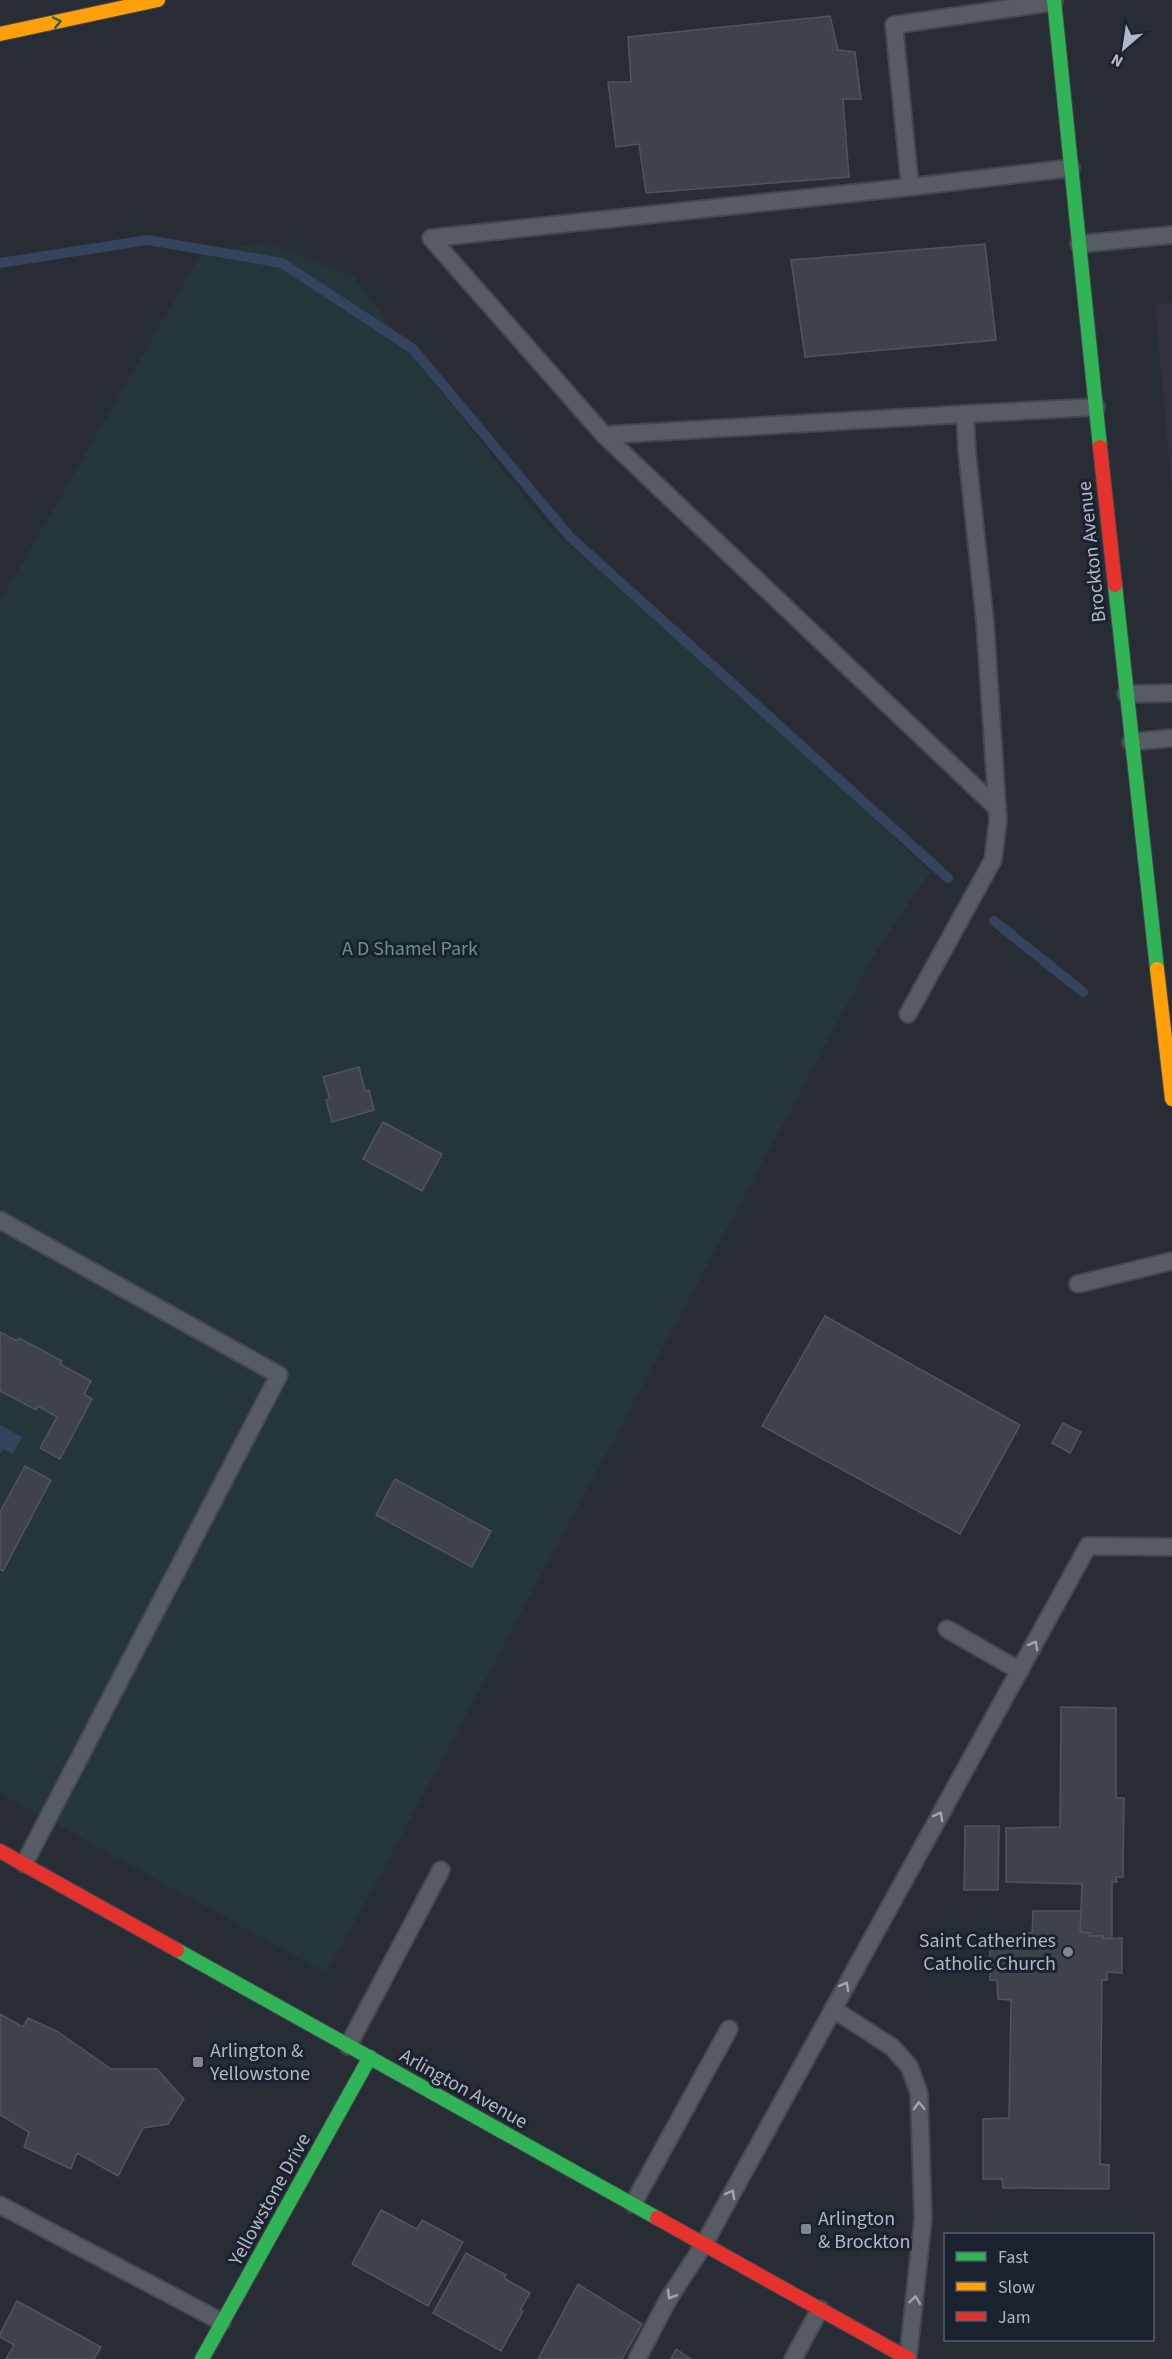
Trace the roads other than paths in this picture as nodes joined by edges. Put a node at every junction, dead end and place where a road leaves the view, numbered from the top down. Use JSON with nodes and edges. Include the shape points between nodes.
{"nodes":[{"id":1,"x":158,"y":0,"type":"edge"},
{"id":2,"x":1054,"y":1,"type":"edge"},
{"id":3,"x":0,"y":34,"type":"edge"},
{"id":4,"x":1071,"y":168,"type":"junction"},
{"id":5,"x":910,"y":187,"type":"junction"},
{"id":6,"x":1172,"y":235,"type":"edge"},
{"id":7,"x":1079,"y":244,"type":"junction"},
{"id":8,"x":1096,"y":407,"type":"junction"},
{"id":9,"x":965,"y":414,"type":"junction"},
{"id":10,"x":604,"y":435,"type":"junction"},
{"id":11,"x":1172,"y":693,"type":"edge"},
{"id":12,"x":1126,"y":694,"type":"junction"},
{"id":13,"x":1172,"y":738,"type":"edge"},
{"id":14,"x":1131,"y":742,"type":"junction"},
{"id":15,"x":997,"y":808,"type":"junction"},
{"id":16,"x":908,"y":1014,"type":"dead end"},
{"id":17,"x":1172,"y":1099,"type":"edge"},
{"id":18,"x":0,"y":1220,"type":"edge"},
{"id":19,"x":1172,"y":1261,"type":"edge"},
{"id":20,"x":1078,"y":1284,"type":"dead end"},
{"id":21,"x":1172,"y":1547,"type":"edge"},
{"id":22,"x":948,"y":1629,"type":"dead end"},
{"id":23,"x":1020,"y":1671,"type":"junction"},
{"id":24,"x":0,"y":1851,"type":"edge"},
{"id":25,"x":24,"y":1864,"type":"junction"},
{"id":26,"x":441,"y":1870,"type":"dead end"},
{"id":27,"x":833,"y":2008,"type":"junction"},
{"id":28,"x":729,"y":2029,"type":"dead end"},
{"id":29,"x":348,"y":2046,"type":"junction"},
{"id":30,"x":370,"y":2057,"type":"junction"},
{"id":31,"x":633,"y":2204,"type":"junction"},
{"id":32,"x":0,"y":2205,"type":"edge"},
{"id":33,"x":703,"y":2246,"type":"junction"},
{"id":34,"x":820,"y":2310,"type":"junction"},
{"id":35,"x":222,"y":2322,"type":"junction"},
{"id":36,"x":202,"y":2359,"type":"edge"},
{"id":37,"x":637,"y":2359,"type":"edge"},
{"id":38,"x":793,"y":2359,"type":"edge"},
{"id":39,"x":909,"y":2359,"type":"edge"}],
"edges":[{"from":3,"to":1,"type":"main road","one_way":true},
{"from":2,"to":4,"type":"main road","name":"Brockton Avenue"},
{"from":2,"to":5,"type":"lane","via":[[894,25]]},
{"from":4,"to":5,"type":"lane"},
{"from":4,"to":7,"type":"main road","name":"Brockton Avenue"},
{"from":5,"to":10,"type":"lane","via":[[431,238]]},
{"from":6,"to":7,"type":"lane"},
{"from":7,"to":8,"type":"main road","name":"Brockton Avenue"},
{"from":8,"to":9,"type":"lane"},
{"from":8,"to":12,"type":"main road","name":"Brockton Avenue"},
{"from":9,"to":10,"type":"lane"},
{"from":9,"to":15,"type":"lane","via":[[985,622]]},
{"from":10,"to":15,"type":"lane"},
{"from":11,"to":12,"type":"lane"},
{"from":12,"to":14,"type":"main road","name":"Brockton Avenue"},
{"from":13,"to":14,"type":"lane"},
{"from":14,"to":17,"type":"main road","name":"Brockton Avenue"},
{"from":15,"to":16,"type":"lane","via":[[993,860]]},
{"from":18,"to":25,"type":"lane","via":[[279,1375]]},
{"from":19,"to":20,"type":"lane"},
{"from":23,"to":21,"type":"lane","one_way":true,"via":[[1088,1546]]},
{"from":22,"to":23,"type":"lane"},
{"from":27,"to":23,"type":"lane","one_way":true},
{"from":24,"to":25,"type":"main road","name":"Arlington Avenue"},
{"from":25,"to":29,"type":"main road","name":"Arlington Avenue"},
{"from":26,"to":29,"type":"lane"},
{"from":33,"to":27,"type":"lane","one_way":true},
{"from":39,"to":27,"type":"lane","one_way":true,"via":[[923,2219],[919,2092],[909,2066],[892,2047]]},
{"from":28,"to":31,"type":"lane"},
{"from":29,"to":30,"type":"main road","name":"Arlington Avenue"},
{"from":30,"to":31,"type":"main road","name":"Arlington Avenue"},
{"from":30,"to":35,"type":"main road","name":"Yellowstone Drive"},
{"from":31,"to":33,"type":"main road","name":"Arlington Avenue"},
{"from":32,"to":35,"type":"lane"},
{"from":33,"to":34,"type":"main road","name":"Arlington Avenue"},
{"from":33,"to":37,"type":"lane","one_way":true,"via":[[669,2298]]},
{"from":34,"to":38,"type":"lane"},
{"from":34,"to":39,"type":"main road","name":"Arlington Avenue"},
{"from":35,"to":36,"type":"main road","name":"Yellowstone Drive"}]}
